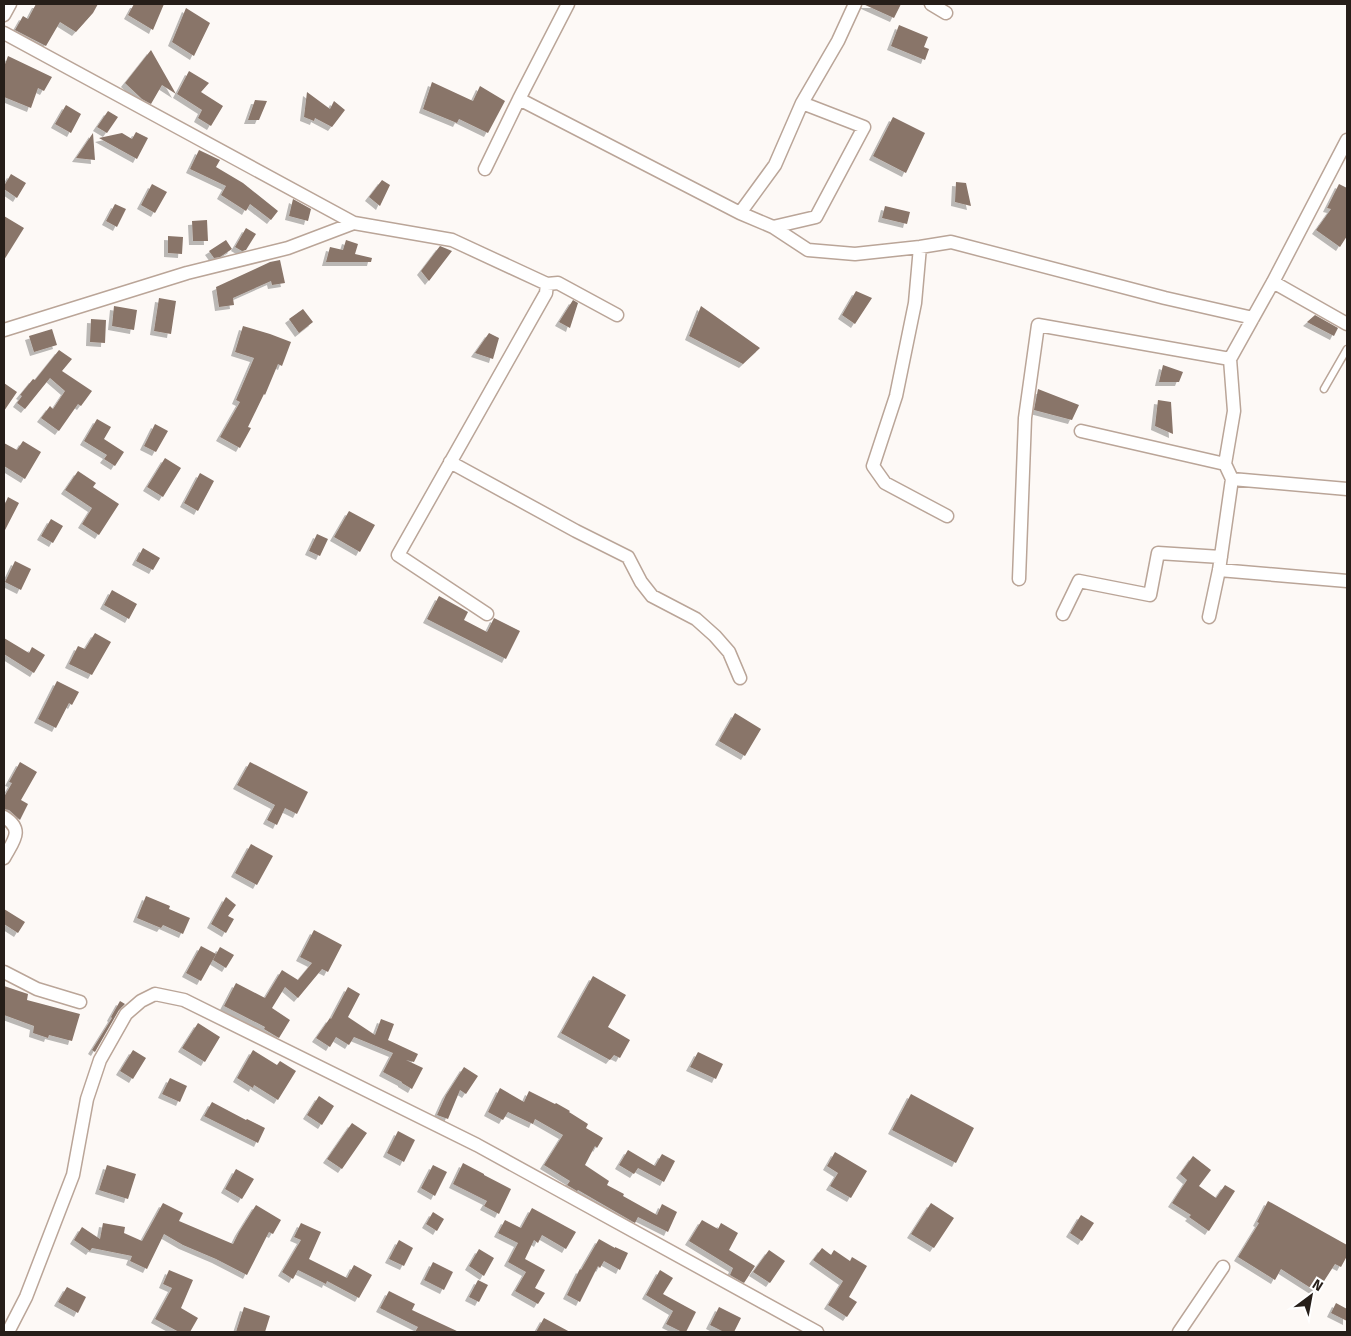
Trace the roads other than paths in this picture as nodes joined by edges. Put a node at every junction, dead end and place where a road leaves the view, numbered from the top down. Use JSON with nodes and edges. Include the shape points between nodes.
{"nodes":[{"id":1,"x":10,"y":4,"type":"edge"},
{"id":2,"x":568,"y":4,"type":"edge"},
{"id":3,"x":855,"y":4,"type":"edge"},
{"id":4,"x":931,"y":4,"type":"edge"},
{"id":5,"x":946,"y":14,"type":"dead end"},
{"id":6,"x":4,"y":15,"type":"edge"},
{"id":7,"x":4,"y":33,"type":"edge"},
{"id":8,"x":519,"y":99,"type":"junction"},
{"id":9,"x":802,"y":103,"type":"junction"},
{"id":10,"x":1347,"y":140,"type":"edge"},
{"id":11,"x":485,"y":169,"type":"dead end"},
{"id":12,"x":740,"y":213,"type":"junction"},
{"id":13,"x":354,"y":223,"type":"junction"},
{"id":14,"x":774,"y":227,"type":"junction"},
{"id":15,"x":920,"y":247,"type":"junction"},
{"id":16,"x":1273,"y":282,"type":"junction"},
{"id":17,"x":547,"y":284,"type":"junction"},
{"id":18,"x":617,"y":315,"type":"dead end"},
{"id":19,"x":1253,"y":318,"type":"junction"},
{"id":20,"x":1347,"y":324,"type":"edge"},
{"id":21,"x":4,"y":330,"type":"edge"},
{"id":22,"x":1347,"y":349,"type":"edge"},
{"id":23,"x":1230,"y":359,"type":"junction"},
{"id":24,"x":1324,"y":388,"type":"dead end"},
{"id":25,"x":1081,"y":431,"type":"dead end"},
{"id":26,"x":450,"y":462,"type":"junction"},
{"id":27,"x":1225,"y":464,"type":"junction"},
{"id":28,"x":1232,"y":479,"type":"junction"},
{"id":29,"x":1347,"y":489,"type":"edge"},
{"id":30,"x":947,"y":516,"type":"dead end"},
{"id":31,"x":1221,"y":557,"type":"junction"},
{"id":32,"x":1219,"y":570,"type":"junction"},
{"id":33,"x":1018,"y":579,"type":"dead end"},
{"id":34,"x":1347,"y":581,"type":"edge"},
{"id":35,"x":487,"y":614,"type":"dead end"},
{"id":36,"x":1063,"y":614,"type":"dead end"},
{"id":37,"x":1210,"y":617,"type":"dead end"},
{"id":38,"x":740,"y":678,"type":"dead end"},
{"id":39,"x":4,"y":817,"type":"edge"},
{"id":40,"x":4,"y":858,"type":"edge"},
{"id":41,"x":4,"y":972,"type":"edge"},
{"id":42,"x":80,"y":1002,"type":"dead end"},
{"id":43,"x":1223,"y":1267,"type":"dead end"},
{"id":44,"x":8,"y":1332,"type":"edge"},
{"id":45,"x":817,"y":1332,"type":"edge"},
{"id":46,"x":1179,"y":1332,"type":"edge"}],
"edges":[{"from":1,"to":6,"type":"street"},
{"from":2,"to":8,"type":"street"},
{"from":3,"to":9,"type":"street"},
{"from":4,"to":5,"type":"street"},
{"from":7,"to":13,"type":"street"},
{"from":8,"to":11,"type":"street"},
{"from":8,"to":12,"type":"street"},
{"from":9,"to":12,"type":"street","via":[[775,165]]},
{"from":9,"to":14,"type":"street","via":[[864,127],[816,217]]},
{"from":10,"to":16,"type":"street"},
{"from":12,"to":14,"type":"street"},
{"from":13,"to":17,"type":"street","via":[[452,240]]},
{"from":13,"to":21,"type":"street","via":[[288,248],[187,274]]},
{"from":14,"to":15,"type":"street","via":[[808,250],[855,254]]},
{"from":15,"to":19,"type":"street","via":[[951,242]]},
{"from":15,"to":30,"type":"street","via":[[915,304],[896,396],[873,466],[885,484]]},
{"from":16,"to":19,"type":"street"},
{"from":16,"to":20,"type":"street"},
{"from":17,"to":18,"type":"street","via":[[558,283]]},
{"from":17,"to":26,"type":"street","via":[[546,293]]},
{"from":19,"to":23,"type":"street"},
{"from":22,"to":24,"type":"lane"},
{"from":23,"to":27,"type":"street","via":[[1234,410]]},
{"from":23,"to":33,"type":"street","via":[[1038,325],[1025,418]]},
{"from":25,"to":27,"type":"street"},
{"from":26,"to":35,"type":"street","via":[[398,555]]},
{"from":26,"to":38,"type":"street","via":[[628,557],[652,596],[696,619],[715,636],[729,652]]},
{"from":27,"to":28,"type":"street"},
{"from":28,"to":29,"type":"street"},
{"from":28,"to":31,"type":"street"},
{"from":31,"to":32,"type":"street"},
{"from":31,"to":36,"type":"street","via":[[1158,553],[1150,595],[1079,581]]},
{"from":32,"to":34,"type":"street"},
{"from":32,"to":37,"type":"street"},
{"from":39,"to":40,"type":"street","via":[[16,829],[15,838]]},
{"from":41,"to":42,"type":"street","via":[[37,989]]},
{"from":43,"to":46,"type":"street"},
{"from":44,"to":45,"type":"street","via":[[26,1297],[73,1176],[87,1099],[100,1060],[126,1014],[155,994],[184,1000],[477,1145]]}]}
